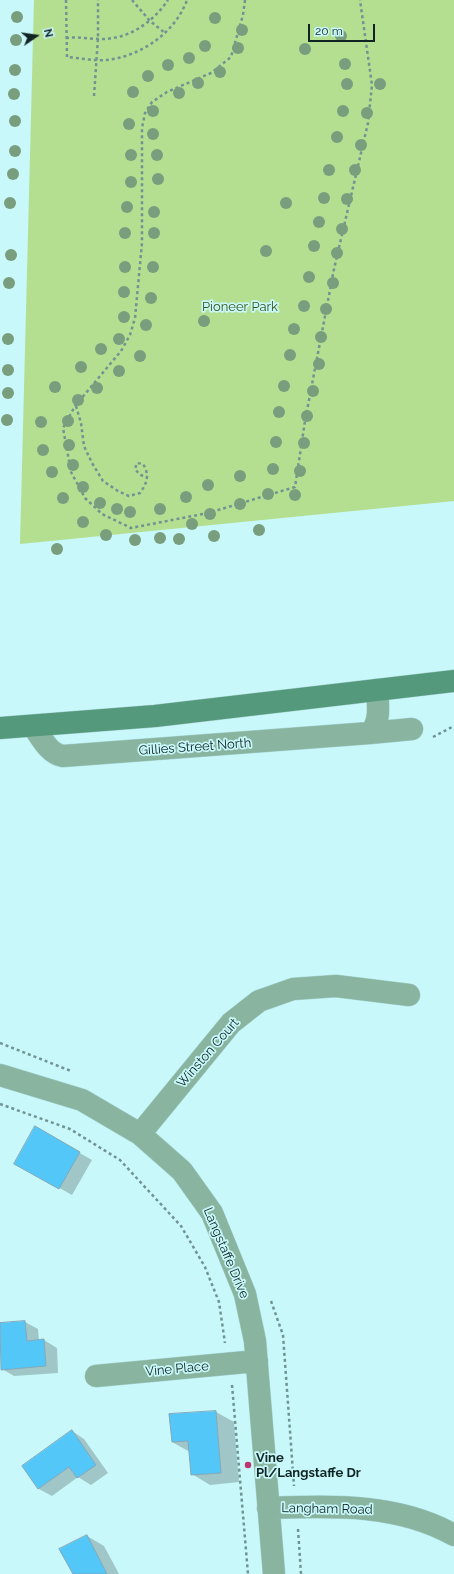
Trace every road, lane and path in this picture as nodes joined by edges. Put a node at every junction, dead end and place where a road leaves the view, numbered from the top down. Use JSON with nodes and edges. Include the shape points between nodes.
{"nodes":[{"id":1,"x":66,"y":0,"type":"edge"},
{"id":2,"x":98,"y":0,"type":"edge"},
{"id":3,"x":132,"y":0,"type":"edge"},
{"id":4,"x":168,"y":0,"type":"edge"},
{"id":5,"x":187,"y":0,"type":"edge"},
{"id":6,"x":246,"y":0,"type":"edge"},
{"id":7,"x":360,"y":0,"type":"edge"},
{"id":8,"x":150,"y":20,"type":"junction"},
{"id":9,"x":165,"y":34,"type":"junction"},
{"id":10,"x":66,"y":38,"type":"junction"},
{"id":11,"x":98,"y":38,"type":"junction"},
{"id":12,"x":97,"y":60,"type":"junction"},
{"id":13,"x":94,"y":96,"type":"dead end"},
{"id":14,"x":75,"y":406,"type":"junction"},
{"id":15,"x":147,"y":477,"type":"dead end"},
{"id":16,"x":454,"y":681,"type":"edge"},
{"id":17,"x":377,"y":690,"type":"junction"},
{"id":18,"x":33,"y":726,"type":"junction"},
{"id":19,"x":454,"y":726,"type":"edge"},
{"id":20,"x":0,"y":728,"type":"edge"},
{"id":21,"x":412,"y":729,"type":"dead end"},
{"id":22,"x":370,"y":733,"type":"junction"},
{"id":23,"x":440,"y":734,"type":"dead end"},
{"id":24,"x":409,"y":995,"type":"dead end"},
{"id":25,"x":0,"y":1075,"type":"edge"},
{"id":26,"x":0,"y":1104,"type":"edge"},
{"id":27,"x":140,"y":1134,"type":"junction"},
{"id":28,"x":283,"y":1335,"type":"dead end"},
{"id":29,"x":257,"y":1361,"type":"junction"},
{"id":30,"x":228,"y":1364,"type":"junction"},
{"id":31,"x":96,"y":1376,"type":"dead end"},
{"id":32,"x":294,"y":1486,"type":"dead end"},
{"id":33,"x":268,"y":1508,"type":"junction"},
{"id":34,"x":454,"y":1535,"type":"edge"},
{"id":35,"x":248,"y":1574,"type":"edge"},
{"id":36,"x":274,"y":1574,"type":"edge"}],
"edges":[{"from":1,"to":10,"type":"path"},
{"from":2,"to":11,"type":"path"},
{"from":3,"to":8,"type":"path"},
{"from":4,"to":8,"type":"path","via":[[161,12]]},
{"from":5,"to":9,"type":"path","via":[[174,24]]},
{"from":6,"to":14,"type":"path","via":[[231,57],[211,73],[162,95],[152,102],[145,113],[142,128],[142,243],[135,318],[121,351]]},
{"from":7,"to":14,"type":"path","via":[[372,85],[368,123],[334,269],[305,421],[296,486],[208,513],[131,528],[102,514],[85,498],[71,472],[63,428]]},
{"from":8,"to":9,"type":"path"},
{"from":8,"to":11,"type":"path","via":[[132,32],[113,38]]},
{"from":9,"to":12,"type":"path","via":[[124,56]]},
{"from":10,"to":11,"type":"path"},
{"from":10,"to":12,"type":"path","via":[[67,57]]},
{"from":11,"to":12,"type":"path"},
{"from":12,"to":13,"type":"path"},
{"from":14,"to":15,"type":"path","via":[[84,446],[104,481],[129,496],[140,493],[146,484],[148,471],[143,464],[137,463],[135,469]]},
{"from":16,"to":17,"type":"main road"},
{"from":17,"to":18,"type":"main road","via":[[155,716]]},
{"from":17,"to":22,"type":"street","via":[[377,721]]},
{"from":18,"to":20,"type":"main road"},
{"from":18,"to":22,"type":"street","name":"Gillies Street North","via":[[56,754],[63,756]]},
{"from":19,"to":23,"type":"path"},
{"from":21,"to":22,"type":"street","name":"Gillies Street North"},
{"from":24,"to":27,"type":"street","name":"Winston Court","via":[[336,986],[293,990],[259,1001],[231,1023]]},
{"from":25,"to":27,"type":"street","name":"Langstaffe Drive","via":[[82,1100]]},
{"from":26,"to":30,"type":"path","via":[[70,1129],[120,1160],[181,1226],[205,1267],[219,1302]]},
{"from":27,"to":29,"type":"street","name":"Langstaffe Drive","via":[[182,1171],[212,1212],[245,1294]]},
{"from":28,"to":32,"type":"path"},
{"from":29,"to":30,"type":"street","name":"Vine Place"},
{"from":29,"to":33,"type":"street","name":"Langstaffe Drive"},
{"from":30,"to":31,"type":"street","name":"Vine Place"},
{"from":30,"to":35,"type":"path","via":[[233,1387]]},
{"from":33,"to":34,"type":"street","name":"Langham Road","via":[[369,1508],[405,1516]]},
{"from":33,"to":36,"type":"street","name":"Langstaffe Drive"}]}
